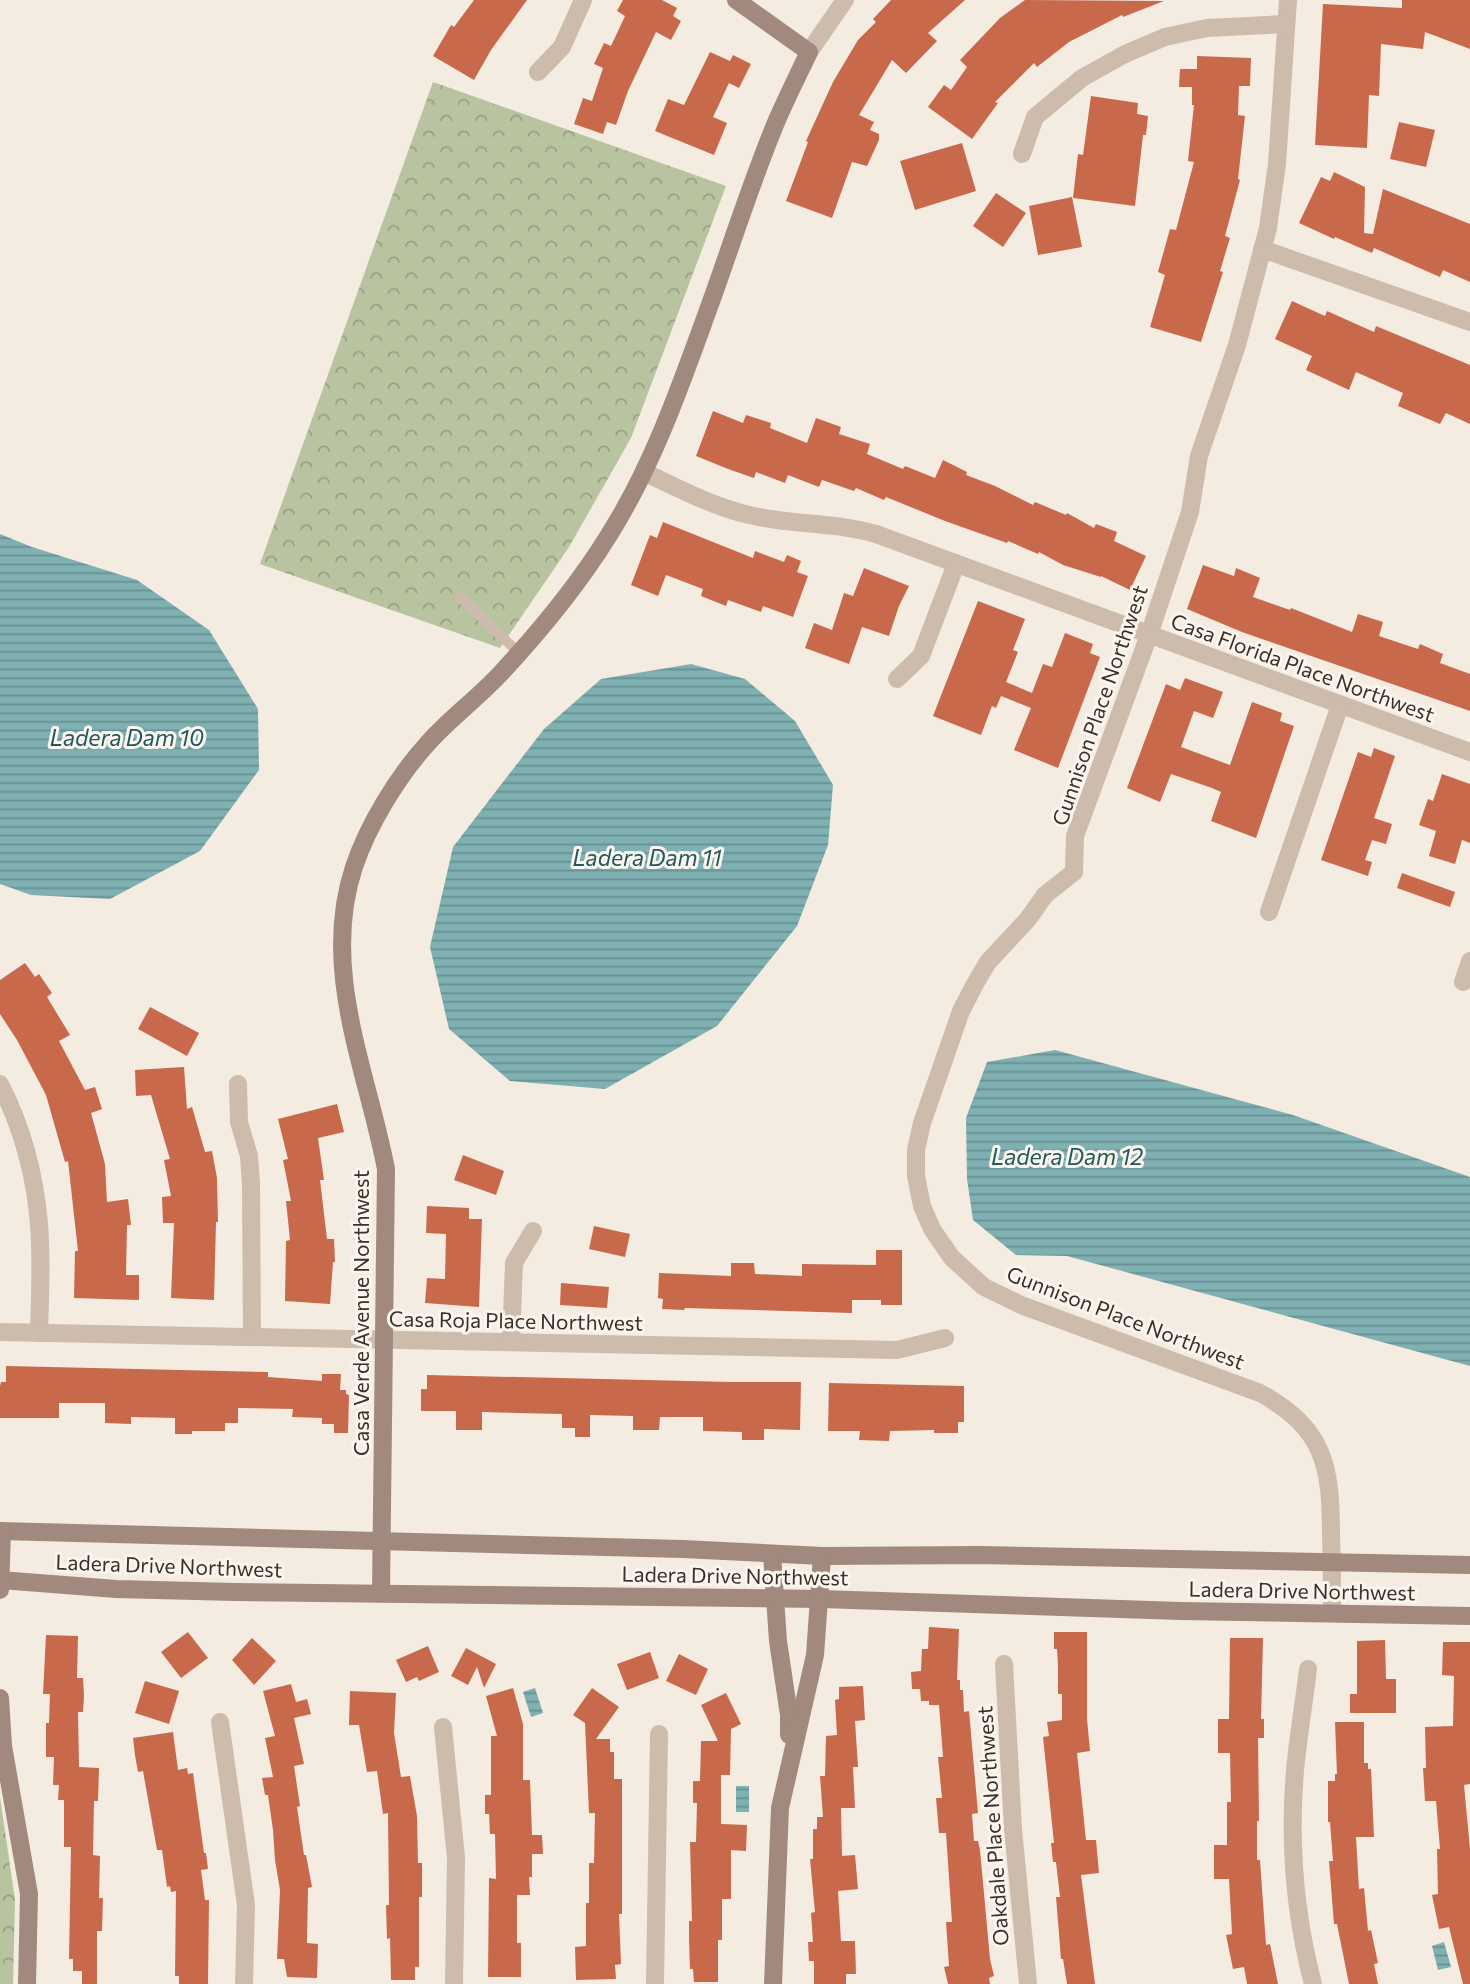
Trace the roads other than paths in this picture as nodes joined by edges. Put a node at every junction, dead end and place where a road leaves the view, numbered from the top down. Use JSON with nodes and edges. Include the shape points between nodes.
{"nodes":[{"id":1,"x":583,"y":0,"type":"edge"},
{"id":2,"x":736,"y":0,"type":"edge"},
{"id":3,"x":845,"y":0,"type":"edge"},
{"id":4,"x":1288,"y":0,"type":"edge"},
{"id":5,"x":1286,"y":24,"type":"junction"},
{"id":6,"x":808,"y":52,"type":"junction"},
{"id":7,"x":538,"y":72,"type":"dead end"},
{"id":8,"x":1022,"y":154,"type":"dead end"},
{"id":9,"x":1262,"y":249,"type":"junction"},
{"id":10,"x":1470,"y":322,"type":"edge"},
{"id":11,"x":644,"y":472,"type":"junction"},
{"id":12,"x":956,"y":564,"type":"junction"},
{"id":13,"x":460,"y":597,"type":"dead end"},
{"id":14,"x":1149,"y":635,"type":"junction"},
{"id":15,"x":519,"y":653,"type":"junction"},
{"id":16,"x":897,"y":679,"type":"dead end"},
{"id":17,"x":1340,"y":705,"type":"junction"},
{"id":18,"x":1470,"y":752,"type":"edge"},
{"id":19,"x":1269,"y":912,"type":"dead end"},
{"id":20,"x":1470,"y":961,"type":"edge"},
{"id":21,"x":1463,"y":982,"type":"dead end"},
{"id":22,"x":0,"y":1084,"type":"edge"},
{"id":23,"x":238,"y":1084,"type":"dead end"},
{"id":24,"x":533,"y":1231,"type":"dead end"},
{"id":25,"x":0,"y":1332,"type":"edge"},
{"id":26,"x":39,"y":1333,"type":"junction"},
{"id":27,"x":252,"y":1337,"type":"junction"},
{"id":28,"x":945,"y":1338,"type":"dead end"},
{"id":29,"x":383,"y":1340,"type":"junction"},
{"id":30,"x":511,"y":1342,"type":"junction"},
{"id":31,"x":1,"y":1531,"type":"edge"},
{"id":32,"x":382,"y":1542,"type":"junction"},
{"id":33,"x":772,"y":1554,"type":"junction"},
{"id":34,"x":822,"y":1556,"type":"junction"},
{"id":35,"x":1332,"y":1564,"type":"junction"},
{"id":36,"x":1470,"y":1565,"type":"edge"},
{"id":37,"x":0,"y":1580,"type":"edge"},
{"id":38,"x":0,"y":1592,"type":"edge"},
{"id":39,"x":381,"y":1592,"type":"junction"},
{"id":40,"x":776,"y":1598,"type":"junction"},
{"id":41,"x":821,"y":1598,"type":"junction"},
{"id":42,"x":1332,"y":1612,"type":"junction"},
{"id":43,"x":1470,"y":1615,"type":"edge"},
{"id":44,"x":1004,"y":1664,"type":"dead end"},
{"id":45,"x":1308,"y":1670,"type":"dead end"},
{"id":46,"x":0,"y":1698,"type":"edge"},
{"id":47,"x":220,"y":1722,"type":"dead end"},
{"id":48,"x":443,"y":1727,"type":"dead end"},
{"id":49,"x":659,"y":1734,"type":"dead end"},
{"id":50,"x":1,"y":1746,"type":"edge"},
{"id":51,"x":789,"y":1763,"type":"junction"},
{"id":52,"x":27,"y":1984,"type":"edge"},
{"id":53,"x":243,"y":1984,"type":"edge"},
{"id":54,"x":454,"y":1984,"type":"edge"},
{"id":55,"x":654,"y":1984,"type":"edge"},
{"id":56,"x":773,"y":1984,"type":"edge"},
{"id":57,"x":1028,"y":1984,"type":"edge"},
{"id":58,"x":1313,"y":1984,"type":"edge"}],
"edges":[{"from":1,"to":7,"type":"street","via":[[562,47]]},
{"from":2,"to":6,"type":"main road"},
{"from":3,"to":6,"type":"street"},
{"from":4,"to":5,"type":"street","name":"Gunnison Place Northwest"},
{"from":5,"to":8,"type":"street","via":[[1207,28],[1165,37],[1125,54],[1082,78],[1035,117]]},
{"from":5,"to":9,"type":"street","name":"Gunnison Place Northwest","via":[[1277,164]]},
{"from":6,"to":11,"type":"main road","name":"Casa Verde Avenue Northwest","via":[[776,122],[673,408]]},
{"from":9,"to":10,"type":"street"},
{"from":9,"to":14,"type":"street","name":"Gunnison Place Northwest","via":[[1237,345],[1199,456],[1190,512]]},
{"from":11,"to":12,"type":"street","name":"Casa Florida Place Northwest","via":[[722,508],[757,517],[855,528]]},
{"from":11,"to":15,"type":"main road","name":"Casa Verde Avenue Northwest","via":[[579,580]]},
{"from":12,"to":14,"type":"street","name":"Casa Florida Place Northwest"},
{"from":12,"to":16,"type":"street","via":[[920,656]]},
{"from":13,"to":15,"type":"lane"},
{"from":14,"to":17,"type":"street","name":"Casa Florida Place Northwest"},
{"from":14,"to":35,"type":"street","name":"Gunnison Place Northwest","via":[[1075,836],[1074,872],[1045,895],[988,962],[961,1011],[922,1123],[916,1176],[932,1229],[952,1258],[984,1287],[1021,1305],[1260,1392],[1283,1405],[1316,1442],[1328,1469]]},
{"from":15,"to":29,"type":"main road","name":"Casa Verde Avenue Northwest","via":[[429,741],[405,771],[354,865],[345,900],[342,971],[346,1004],[386,1169]]},
{"from":17,"to":18,"type":"street","name":"Casa Florida Place Northwest"},
{"from":17,"to":19,"type":"street"},
{"from":20,"to":21,"type":"street"},
{"from":22,"to":26,"type":"street","via":[[33,1178],[40,1225]]},
{"from":23,"to":27,"type":"street","via":[[239,1122],[251,1183]]},
{"from":24,"to":30,"type":"street","via":[[514,1263]]},
{"from":25,"to":26,"type":"street","name":"Casa Roja Place Northwest"},
{"from":26,"to":27,"type":"street","name":"Casa Roja Place Northwest"},
{"from":27,"to":29,"type":"street","name":"Casa Roja Place Northwest"},
{"from":28,"to":30,"type":"street","name":"Casa Roja Place Northwest","via":[[897,1350]]},
{"from":29,"to":30,"type":"street","name":"Casa Roja Place Northwest"},
{"from":29,"to":32,"type":"main road","name":"Casa Verde Avenue Northwest"},
{"from":31,"to":32,"type":"main road","name":"Ladera Drive Northwest"},
{"from":31,"to":37,"type":"main road"},
{"from":32,"to":33,"type":"main road","name":"Ladera Drive Northwest"},
{"from":32,"to":39,"type":"main road","name":"Casa Verde Avenue Northwest"},
{"from":33,"to":34,"type":"main road","name":"Ladera Drive Northwest"},
{"from":33,"to":40,"type":"main road"},
{"from":34,"to":35,"type":"main road","name":"Ladera Drive Northwest"},
{"from":34,"to":41,"type":"main road"},
{"from":35,"to":36,"type":"main road","name":"Ladera Drive Northwest"},
{"from":35,"to":42,"type":"street","name":"Gunnison Place Northwest"},
{"from":37,"to":38,"type":"main road"},
{"from":37,"to":39,"type":"main road","name":"Ladera Drive Northwest","via":[[116,1589]]},
{"from":39,"to":40,"type":"main road","name":"Ladera Drive Northwest"},
{"from":40,"to":41,"type":"main road","name":"Ladera Drive Northwest"},
{"from":40,"to":51,"type":"main road","via":[[789,1715]]},
{"from":41,"to":42,"type":"main road","name":"Ladera Drive Northwest"},
{"from":41,"to":51,"type":"main road","via":[[815,1655]]},
{"from":42,"to":43,"type":"main road","name":"Ladera Drive Northwest"},
{"from":44,"to":57,"type":"street","name":"Oakdale Place Northwest","via":[[1016,1876]]},
{"from":45,"to":58,"type":"street","via":[[1295,1773],[1294,1850],[1297,1904]]},
{"from":46,"to":50,"type":"main road"},
{"from":47,"to":53,"type":"street","via":[[246,1905]]},
{"from":48,"to":54,"type":"street","via":[[456,1858]]},
{"from":49,"to":55,"type":"street"},
{"from":50,"to":52,"type":"main road","via":[[29,1894]]},
{"from":51,"to":56,"type":"main road","via":[[777,1842]]}]}
